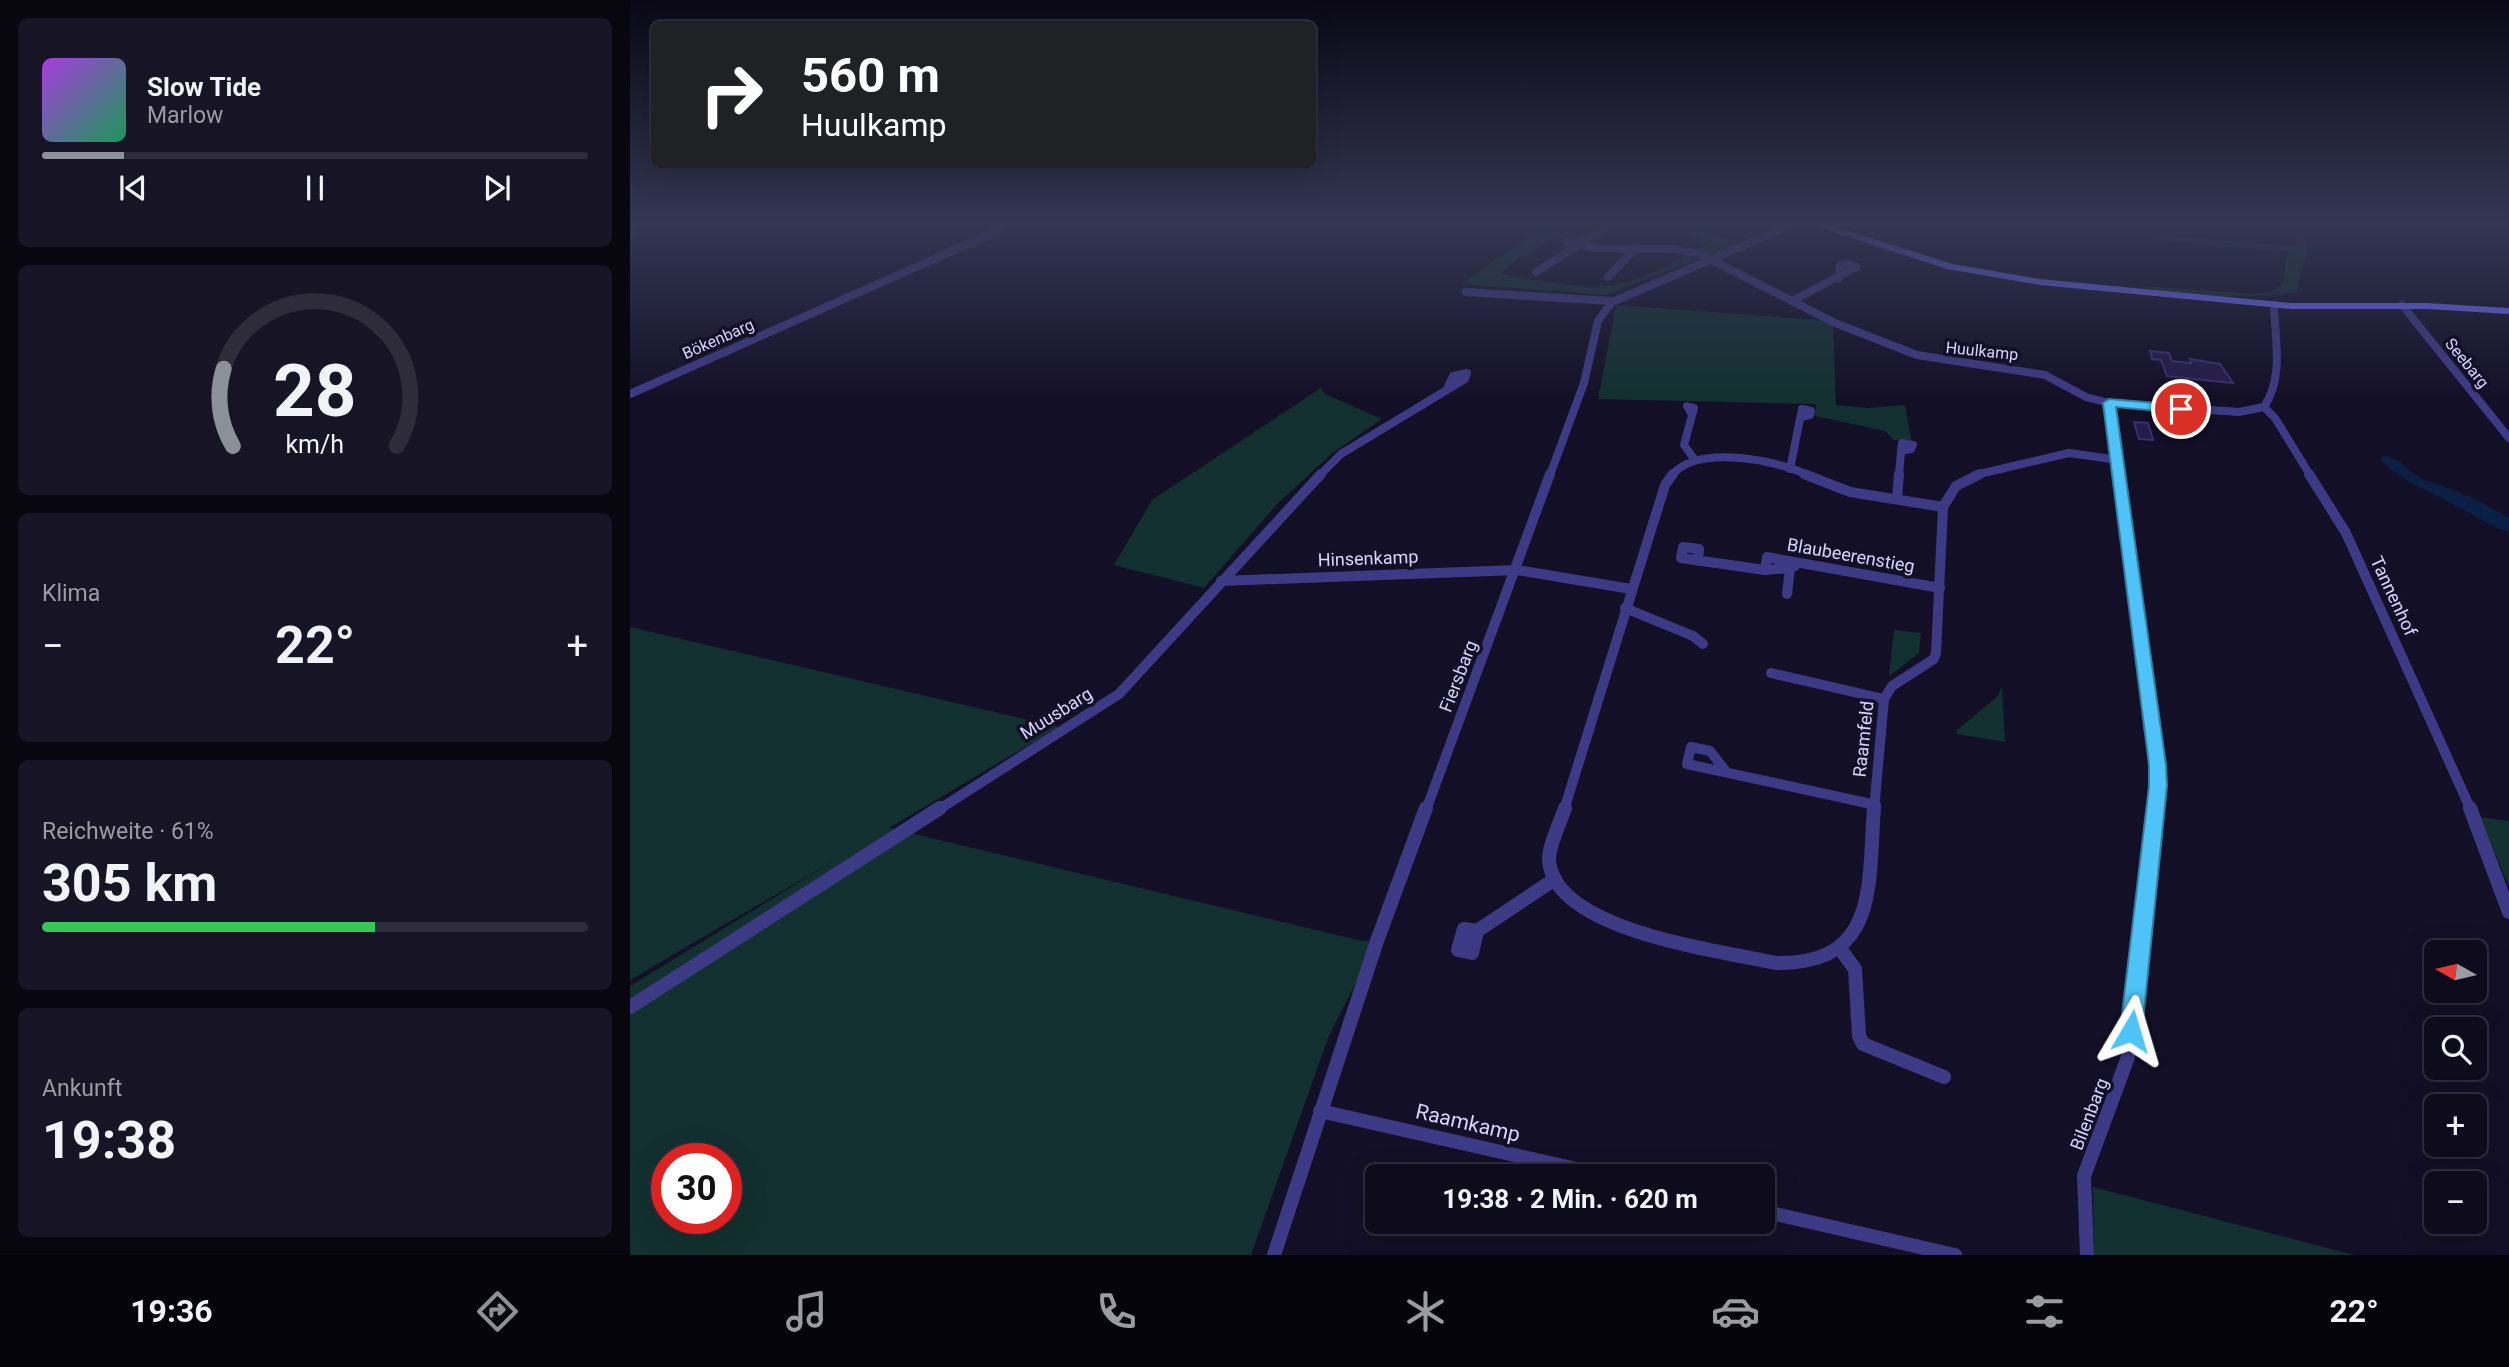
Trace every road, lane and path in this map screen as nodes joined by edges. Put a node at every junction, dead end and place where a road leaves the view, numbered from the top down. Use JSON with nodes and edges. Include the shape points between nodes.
{"nodes":[{"id":1,"x":883,"y":282,"type":"edge"},
{"id":2,"x":1657,"y":282,"type":"edge"},
{"id":3,"x":1755,"y":282,"type":"edge"},
{"id":4,"x":1832,"y":282,"type":"edge"},
{"id":5,"x":2045,"y":282,"type":"edge"},
{"id":6,"x":1466,"y":292,"type":"dead end"},
{"id":7,"x":1610,"y":301,"type":"junction"},
{"id":8,"x":1792,"y":301,"type":"junction"},
{"id":9,"x":2274,"y":305,"type":"junction"},
{"id":10,"x":2402,"y":305,"type":"junction"},
{"id":11,"x":2509,"y":311,"type":"edge"},
{"id":12,"x":1448,"y":387,"type":"dead end"},
{"id":13,"x":630,"y":394,"type":"edge"},
{"id":14,"x":2109,"y":403,"type":"junction"},
{"id":15,"x":2264,"y":407,"type":"junction"},
{"id":16,"x":1692,"y":415,"type":"dead end"},
{"id":17,"x":1801,"y":417,"type":"dead end"},
{"id":18,"x":2509,"y":439,"type":"edge"},
{"id":19,"x":1901,"y":451,"type":"dead end"},
{"id":20,"x":1695,"y":460,"type":"junction"},
{"id":21,"x":2118,"y":460,"type":"junction"},
{"id":22,"x":1790,"y":469,"type":"junction"},
{"id":23,"x":1898,"y":499,"type":"junction"},
{"id":24,"x":1943,"y":507,"type":"junction"},
{"id":25,"x":1698,"y":560,"type":"dead end"},
{"id":26,"x":1796,"y":566,"type":"junction"},
{"id":27,"x":1517,"y":570,"type":"junction"},
{"id":28,"x":1221,"y":581,"type":"junction"},
{"id":29,"x":1940,"y":588,"type":"junction"},
{"id":30,"x":1631,"y":589,"type":"junction"},
{"id":31,"x":1787,"y":594,"type":"dead end"},
{"id":32,"x":1625,"y":608,"type":"junction"},
{"id":33,"x":1703,"y":645,"type":"dead end"},
{"id":34,"x":1771,"y":673,"type":"dead end"},
{"id":35,"x":1884,"y":699,"type":"junction"},
{"id":36,"x":1725,"y":771,"type":"dead end"},
{"id":37,"x":1876,"y":805,"type":"junction"},
{"id":38,"x":1555,"y":879,"type":"junction"},
{"id":39,"x":2509,"y":912,"type":"edge"},
{"id":40,"x":1477,"y":931,"type":"dead end"},
{"id":41,"x":1841,"y":950,"type":"junction"},
{"id":42,"x":630,"y":1007,"type":"edge"},
{"id":43,"x":1944,"y":1077,"type":"dead end"},
{"id":44,"x":1320,"y":1111,"type":"junction"},
{"id":45,"x":1554,"y":1164,"type":"edge"},
{"id":46,"x":1775,"y":1214,"type":"edge"},
{"id":47,"x":1273,"y":1255,"type":"edge"},
{"id":48,"x":1955,"y":1255,"type":"edge"},
{"id":49,"x":2087,"y":1255,"type":"edge"}],
"edges":[{"from":1,"to":13,"type":"street","name":"Bökenbarg"},
{"from":2,"to":7,"type":"street"},
{"from":3,"to":8,"type":"street","name":"Huulkamp"},
{"from":4,"to":8,"type":"street"},
{"from":5,"to":9,"type":"main road"},
{"from":6,"to":7,"type":"street"},
{"from":7,"to":27,"type":"street","name":"Fiersbarg","via":[[1598,319],[1584,383]]},
{"from":8,"to":14,"type":"street","name":"Huulkamp","via":[[1917,355],[2045,375],[2086,397]]},
{"from":9,"to":10,"type":"main road"},
{"from":9,"to":15,"type":"street","via":[[2277,378]]},
{"from":10,"to":11,"type":"main road"},
{"from":10,"to":18,"type":"street","name":"Seebarg"},
{"from":12,"to":28,"type":"street","name":"Muusbarg","via":[[1341,454]]},
{"from":14,"to":15,"type":"street","name":"Huulkamp","via":[[2239,412]]},
{"from":14,"to":21,"type":"street","name":"Bilenbarg"},
{"from":15,"to":39,"type":"street","name":"Tannenhof","via":[[2276,418],[2346,533],[2485,841]]},
{"from":16,"to":20,"type":"street","via":[[1684,445]]},
{"from":17,"to":22,"type":"street"},
{"from":19,"to":23,"type":"street"},
{"from":20,"to":22,"type":"street","via":[[1722,458]]},
{"from":20,"to":30,"type":"street","via":[[1668,478]]},
{"from":21,"to":24,"type":"street","via":[[2064,454],[1977,475],[1953,489]]},
{"from":21,"to":49,"type":"street","name":"Bilenbarg","via":[[2158,786],[2128,1057],[2084,1176]]},
{"from":22,"to":23,"type":"street","via":[[1835,489]]},
{"from":23,"to":24,"type":"street"},
{"from":24,"to":29,"type":"street","name":"Raamfeld"},
{"from":25,"to":26,"type":"street","name":"Blaubeerenstieg","via":[[1765,570],[1768,557]]},
{"from":26,"to":29,"type":"street","name":"Blaubeerenstieg"},
{"from":26,"to":31,"type":"street"},
{"from":27,"to":28,"type":"street","name":"Hinsenkamp"},
{"from":27,"to":30,"type":"street","name":"Hinsenkamp"},
{"from":27,"to":44,"type":"street","name":"Fiersbarg","via":[[1377,941]]},
{"from":28,"to":42,"type":"street","name":"Muusbarg","via":[[1119,694]]},
{"from":29,"to":35,"type":"street","name":"Raamfeld","via":[[1934,659],[1892,686]]},
{"from":30,"to":32,"type":"street"},
{"from":32,"to":33,"type":"street","via":[[1693,636]]},
{"from":32,"to":38,"type":"street","via":[[1552,846],[1549,859]]},
{"from":34,"to":35,"type":"street"},
{"from":35,"to":37,"type":"street","name":"Raamfeld"},
{"from":36,"to":37,"type":"street"},
{"from":37,"to":41,"type":"street","name":"Raamfeld","via":[[1864,913]]},
{"from":38,"to":40,"type":"street"},
{"from":38,"to":41,"type":"street","via":[[1569,900],[1604,922],[1628,929],[1776,963],[1800,965]]},
{"from":41,"to":43,"type":"street","via":[[1855,970],[1863,1044]]},
{"from":44,"to":45,"type":"street","name":"Raamkamp"},
{"from":44,"to":47,"type":"street","name":"Fiersbarg"},
{"from":46,"to":48,"type":"street"}]}
